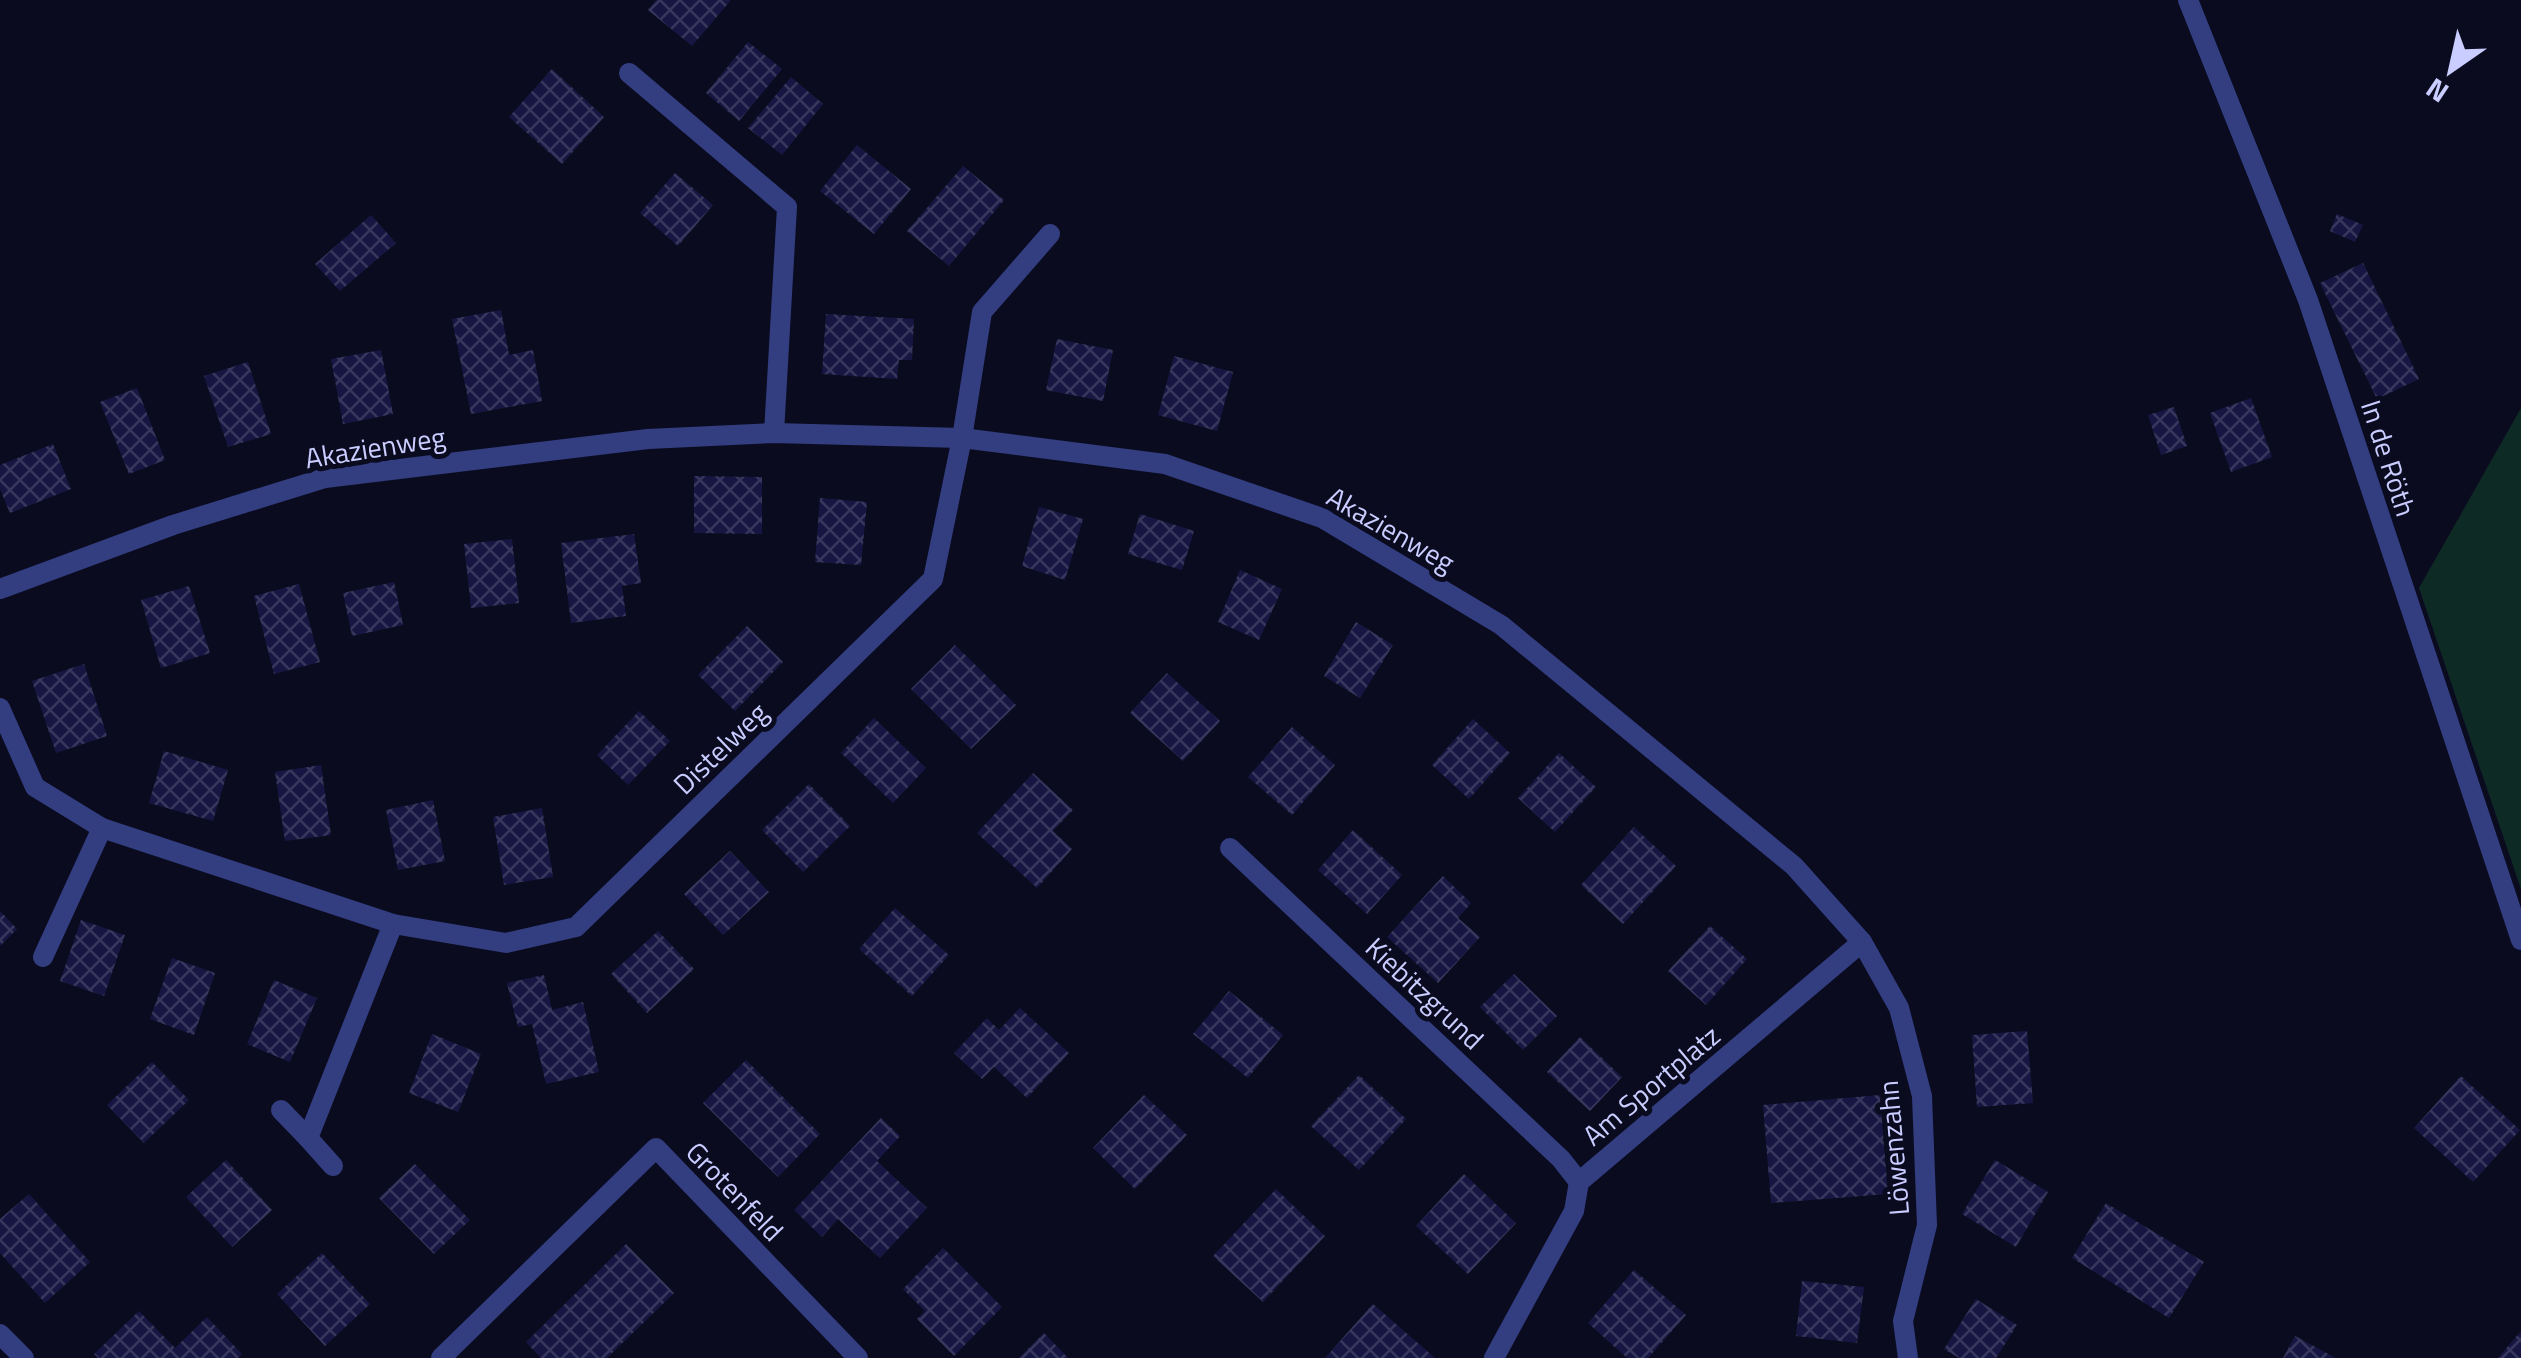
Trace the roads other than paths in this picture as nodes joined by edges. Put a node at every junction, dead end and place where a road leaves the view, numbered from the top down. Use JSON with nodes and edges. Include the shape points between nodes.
{"nodes":[{"id":1,"x":2188,"y":0,"type":"edge"},
{"id":2,"x":628,"y":73,"type":"dead end"},
{"id":3,"x":1050,"y":234,"type":"dead end"},
{"id":4,"x":774,"y":433,"type":"junction"},
{"id":5,"x":962,"y":438,"type":"junction"},
{"id":6,"x":0,"y":588,"type":"edge"},
{"id":7,"x":0,"y":708,"type":"edge"},
{"id":8,"x":102,"y":828,"type":"junction"},
{"id":9,"x":1230,"y":848,"type":"dead end"},
{"id":10,"x":394,"y":924,"type":"junction"},
{"id":11,"x":2521,"y":940,"type":"edge"},
{"id":12,"x":1862,"y":942,"type":"junction"},
{"id":13,"x":42,"y":957,"type":"dead end"},
{"id":14,"x":282,"y":1110,"type":"dead end"},
{"id":15,"x":308,"y":1138,"type":"junction"},
{"id":16,"x":333,"y":1166,"type":"dead end"},
{"id":17,"x":1579,"y":1182,"type":"junction"},
{"id":18,"x":0,"y":1334,"type":"edge"},
{"id":19,"x":24,"y":1358,"type":"edge"},
{"id":20,"x":441,"y":1358,"type":"edge"},
{"id":21,"x":858,"y":1358,"type":"edge"},
{"id":22,"x":1494,"y":1358,"type":"edge"},
{"id":23,"x":1908,"y":1358,"type":"edge"}],
"edges":[{"from":1,"to":11,"type":"street","name":"In de Röth","via":[[2308,300]]},
{"from":2,"to":4,"type":"street","via":[[787,206]]},
{"from":3,"to":5,"type":"street","name":"Distelweg","via":[[982,312]]},
{"from":4,"to":5,"type":"street","name":"Akazienweg"},
{"from":4,"to":6,"type":"street","name":"Akazienweg","via":[[648,439],[325,478],[173,524]]},
{"from":5,"to":10,"type":"street","name":"Distelweg","via":[[933,580],[576,927],[506,942]]},
{"from":5,"to":12,"type":"street","name":"Akazienweg","via":[[1165,464],[1322,518],[1501,626],[1794,866]]},
{"from":7,"to":8,"type":"street","name":"Distelweg","via":[[35,787]]},
{"from":8,"to":10,"type":"street","name":"Distelweg"},
{"from":8,"to":13,"type":"street"},
{"from":9,"to":17,"type":"street","name":"Kiebitzgrund"},
{"from":10,"to":15,"type":"street"},
{"from":12,"to":17,"type":"street","name":"Am Sportplatz"},
{"from":12,"to":23,"type":"street","name":"Löwenzahn","via":[[1899,1008],[1922,1096],[1928,1225],[1903,1321]]},
{"from":14,"to":15,"type":"street"},
{"from":15,"to":16,"type":"street"},
{"from":17,"to":22,"type":"street","name":"Am Sportplatz","via":[[1574,1211]]},
{"from":18,"to":19,"type":"street"},
{"from":20,"to":21,"type":"street","name":"Grotenfeld","via":[[656,1148]]}]}
